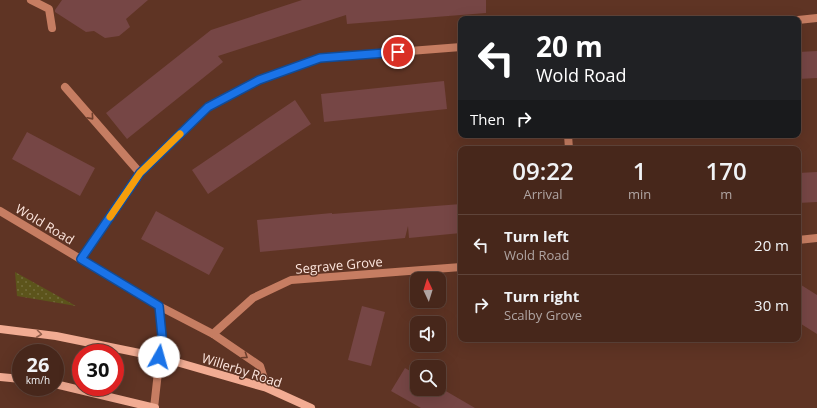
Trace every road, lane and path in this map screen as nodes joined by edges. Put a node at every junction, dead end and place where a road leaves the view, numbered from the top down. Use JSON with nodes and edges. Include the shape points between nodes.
{"nodes":[{"id":1,"x":31,"y":0,"type":"edge"},
{"id":2,"x":817,"y":18,"type":"edge"},
{"id":3,"x":801,"y":20,"type":"edge"},
{"id":4,"x":52,"y":28,"type":"dead end"},
{"id":5,"x":458,"y":47,"type":"edge"},
{"id":6,"x":65,"y":87,"type":"dead end"},
{"id":7,"x":140,"y":173,"type":"junction"},
{"id":8,"x":0,"y":211,"type":"edge"},
{"id":9,"x":817,"y":238,"type":"edge"},
{"id":10,"x":801,"y":240,"type":"edge"},
{"id":11,"x":81,"y":259,"type":"junction"},
{"id":12,"x":458,"y":267,"type":"edge"},
{"id":13,"x":159,"y":306,"type":"junction"},
{"id":14,"x":0,"y":329,"type":"edge"},
{"id":15,"x":213,"y":334,"type":"junction"},
{"id":16,"x":159,"y":357,"type":"junction"},
{"id":17,"x":0,"y":377,"type":"edge"},
{"id":18,"x":12,"y":378,"type":"edge"},
{"id":19,"x":64,"y":386,"type":"edge"},
{"id":20,"x":267,"y":388,"type":"junction"},
{"id":21,"x":155,"y":408,"type":"edge"},
{"id":22,"x":311,"y":408,"type":"edge"}],
"edges":[{"from":1,"to":4,"type":"street","via":[[49,9]]},
{"from":2,"to":3,"type":"street"},
{"from":5,"to":7,"type":"street","via":[[320,58],[259,80],[208,107]]},
{"from":6,"to":7,"type":"street","one_way":true},
{"from":7,"to":11,"type":"street"},
{"from":8,"to":11,"type":"street","name":"Wold Road"},
{"from":9,"to":10,"type":"street"},
{"from":11,"to":13,"type":"street","name":"Wold Road"},
{"from":12,"to":15,"type":"street","name":"Segrave Grove","via":[[292,280],[253,298]]},
{"from":13,"to":15,"type":"street","name":"Wold Road"},
{"from":13,"to":16,"type":"street","via":[[162,336]]},
{"from":14,"to":16,"type":"street","name":"Willerby Road","one_way":true,"via":[[56,336]]},
{"from":15,"to":20,"type":"street","name":"Wold Road","one_way":true,"via":[[260,366]]},
{"from":16,"to":20,"type":"street","name":"Willerby Road"},
{"from":16,"to":21,"type":"street"},
{"from":17,"to":18,"type":"street"},
{"from":19,"to":21,"type":"street"},
{"from":20,"to":22,"type":"street","name":"Willerby Road"}]}
